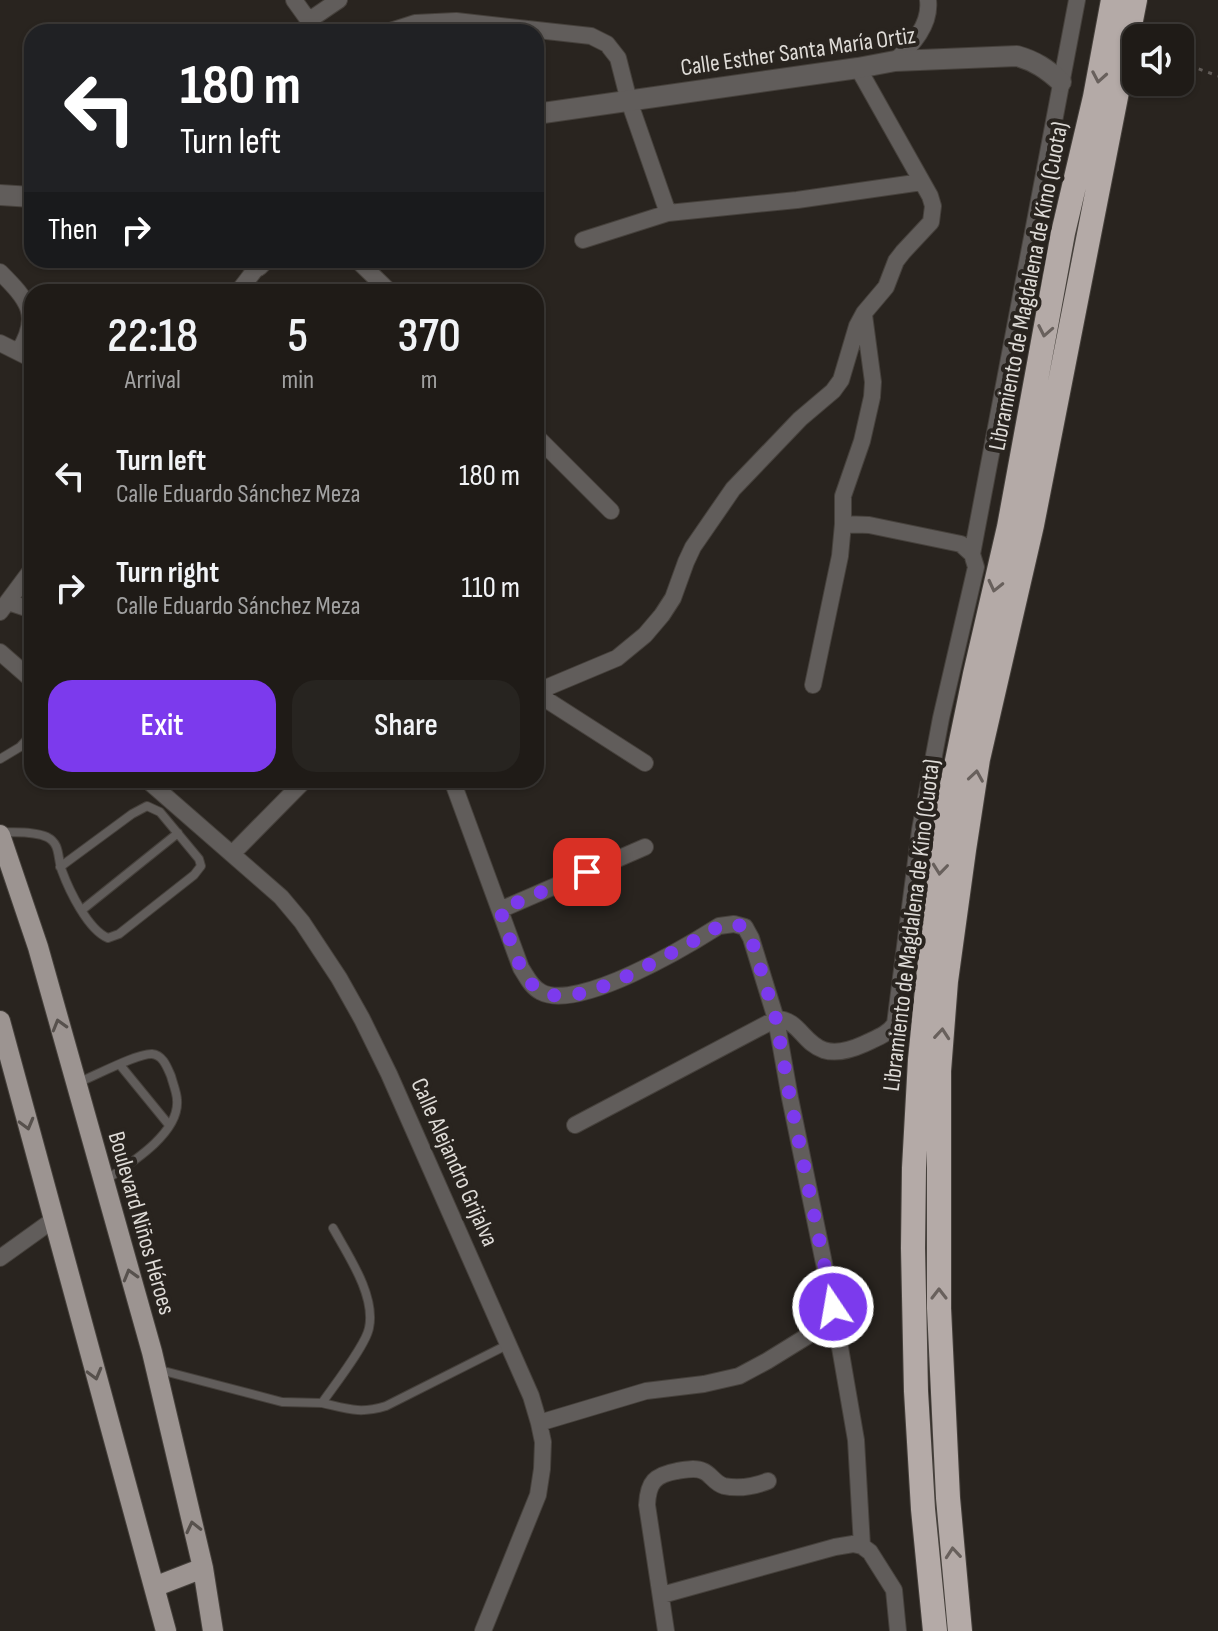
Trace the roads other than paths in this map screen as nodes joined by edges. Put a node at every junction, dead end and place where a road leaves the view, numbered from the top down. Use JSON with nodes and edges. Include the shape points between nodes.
{"nodes":[{"id":1,"x":294,"y":0,"type":"edge"},
{"id":2,"x":339,"y":0,"type":"edge"},
{"id":3,"x":928,"y":0,"type":"edge"},
{"id":4,"x":1077,"y":0,"type":"edge"},
{"id":5,"x":1113,"y":0,"type":"edge"},
{"id":6,"x":1135,"y":0,"type":"edge"},
{"id":7,"x":311,"y":24,"type":"edge"},
{"id":8,"x":314,"y":24,"type":"edge"},
{"id":9,"x":412,"y":24,"type":"edge"},
{"id":10,"x":483,"y":24,"type":"edge"},
{"id":11,"x":544,"y":31,"type":"edge"},
{"id":12,"x":895,"y":61,"type":"junction"},
{"id":13,"x":858,"y":68,"type":"junction"},
{"id":14,"x":1061,"y":82,"type":"junction"},
{"id":15,"x":629,"y":101,"type":"junction"},
{"id":16,"x":544,"y":113,"type":"edge"},
{"id":17,"x":922,"y":182,"type":"junction"},
{"id":18,"x":0,"y":195,"type":"edge"},
{"id":19,"x":24,"y":196,"type":"edge"},
{"id":20,"x":668,"y":213,"type":"junction"},
{"id":21,"x":583,"y":240,"type":"dead end"},
{"id":22,"x":365,"y":268,"type":"edge"},
{"id":23,"x":0,"y":272,"type":"edge"},
{"id":24,"x":382,"y":284,"type":"edge"},
{"id":25,"x":24,"y":302,"type":"edge"},
{"id":26,"x":864,"y":313,"type":"junction"},
{"id":27,"x":0,"y":343,"type":"edge"},
{"id":28,"x":24,"y":355,"type":"edge"},
{"id":29,"x":544,"y":444,"type":"edge"},
{"id":30,"x":611,"y":511,"type":"dead end"},
{"id":31,"x":843,"y":524,"type":"junction"},
{"id":32,"x":972,"y":554,"type":"junction"},
{"id":33,"x":24,"y":580,"type":"edge"},
{"id":34,"x":4,"y":607,"type":"edge"},
{"id":35,"x":24,"y":609,"type":"edge"},
{"id":36,"x":0,"y":652,"type":"edge"},
{"id":37,"x":24,"y":673,"type":"edge"},
{"id":38,"x":813,"y":685,"type":"dead end"},
{"id":39,"x":544,"y":689,"type":"edge"},
{"id":40,"x":544,"y":697,"type":"edge"},
{"id":41,"x":24,"y":743,"type":"edge"},
{"id":42,"x":0,"y":759,"type":"edge"},
{"id":43,"x":645,"y":763,"type":"dead end"},
{"id":44,"x":156,"y":788,"type":"edge"},
{"id":45,"x":296,"y":788,"type":"edge"},
{"id":46,"x":455,"y":788,"type":"edge"},
{"id":47,"x":178,"y":833,"type":"junction"},
{"id":48,"x":0,"y":834,"type":"edge"},
{"id":49,"x":645,"y":847,"type":"dead end"},
{"id":50,"x":232,"y":854,"type":"junction"},
{"id":51,"x":60,"y":867,"type":"junction"},
{"id":52,"x":82,"y":910,"type":"junction"},
{"id":53,"x":500,"y":910,"type":"junction"},
{"id":54,"x":776,"y":1019,"type":"junction"},
{"id":55,"x":0,"y":1021,"type":"edge"},
{"id":56,"x":120,"y":1065,"type":"junction"},
{"id":57,"x":76,"y":1084,"type":"junction"},
{"id":58,"x":169,"y":1125,"type":"junction"},
{"id":59,"x":575,"y":1125,"type":"dead end"},
{"id":60,"x":103,"y":1181,"type":"junction"},
{"id":61,"x":53,"y":1220,"type":"junction"},
{"id":62,"x":333,"y":1228,"type":"dead end"},
{"id":63,"x":0,"y":1258,"type":"edge"},
{"id":64,"x":835,"y":1319,"type":"junction"},
{"id":65,"x":509,"y":1344,"type":"junction"},
{"id":66,"x":155,"y":1369,"type":"junction"},
{"id":67,"x":322,"y":1403,"type":"junction"},
{"id":68,"x":539,"y":1423,"type":"junction"},
{"id":69,"x":768,"y":1481,"type":"dead end"},
{"id":70,"x":862,"y":1546,"type":"junction"},
{"id":71,"x":203,"y":1568,"type":"junction"},
{"id":72,"x":154,"y":1587,"type":"junction"},
{"id":73,"x":662,"y":1595,"type":"junction"},
{"id":74,"x":166,"y":1631,"type":"edge"},
{"id":75,"x":213,"y":1631,"type":"edge"},
{"id":76,"x":483,"y":1631,"type":"edge"},
{"id":77,"x":666,"y":1631,"type":"edge"},
{"id":78,"x":898,"y":1631,"type":"edge"},
{"id":79,"x":935,"y":1631,"type":"edge"},
{"id":80,"x":960,"y":1631,"type":"edge"}],
"edges":[{"from":1,"to":7,"type":"street"},
{"from":2,"to":8,"type":"street"},
{"from":3,"to":12,"type":"street","via":[[919,34]]},
{"from":4,"to":14,"type":"street"},
{"from":5,"to":79,"type":"highway","name":"Libramiento de Magdalena de Kino (Cuota)","one_way":true,"via":[[1009,527],[947,809],[929,969],[913,1248],[916,1391]]},
{"from":80,"to":6,"type":"highway","name":"Libramiento de Magdalena de Kino (Cuota)","one_way":true,"via":[[939,1308],[939,1071],[946,981],[978,759],[1032,525]]},
{"from":9,"to":10,"type":"street"},
{"from":11,"to":15,"type":"street","via":[[591,36],[607,44],[618,58]]},
{"from":12,"to":13,"type":"street","name":"Calle Esther Santa María Ortiz"},
{"from":12,"to":14,"type":"street","name":"Calle Esther Santa María Ortiz","via":[[1017,56],[1047,68]]},
{"from":13,"to":15,"type":"street","name":"Calle Esther Santa María Ortiz"},
{"from":13,"to":17,"type":"street"},
{"from":14,"to":32,"type":"street"},
{"from":15,"to":16,"type":"street","name":"Calle Esther Santa María Ortiz"},
{"from":15,"to":20,"type":"street"},
{"from":17,"to":20,"type":"street"},
{"from":17,"to":26,"type":"street","via":[[933,206],[931,222],[896,261],[886,287]]},
{"from":18,"to":19,"type":"street"},
{"from":20,"to":21,"type":"street"},
{"from":22,"to":24,"type":"street"},
{"from":23,"to":25,"type":"street"},
{"from":26,"to":31,"type":"street","via":[[872,397],[843,496]]},
{"from":26,"to":39,"type":"street","via":[[841,380],[733,489],[693,547],[673,598],[645,635],[617,658]]},
{"from":27,"to":28,"type":"street"},
{"from":29,"to":30,"type":"street"},
{"from":31,"to":32,"type":"street","via":[[961,544]]},
{"from":31,"to":38,"type":"street"},
{"from":32,"to":54,"type":"street","via":[[976,567],[920,830],[895,1024],[889,1033],[837,1052],[820,1049],[789,1022]]},
{"from":33,"to":34,"type":"street"},
{"from":34,"to":35,"type":"street"},
{"from":36,"to":37,"type":"street"},
{"from":40,"to":43,"type":"street"},
{"from":41,"to":42,"type":"lane"},
{"from":44,"to":50,"type":"street","name":"Calle Alejandro Grijalva"},
{"from":45,"to":50,"type":"street"},
{"from":46,"to":53,"type":"street"},
{"from":47,"to":51,"type":"lane","via":[[160,812],[147,806]]},
{"from":47,"to":52,"type":"lane"},
{"from":47,"to":52,"type":"lane","via":[[199,859],[194,875],[114,937],[101,935]]},
{"from":48,"to":51,"type":"lane","via":[[36,834],[51,840]]},
{"from":57,"to":48,"type":"main road","name":"Boulevard Niños Héroes","one_way":true},
{"from":49,"to":53,"type":"street"},
{"from":50,"to":65,"type":"street","name":"Calle Alejandro Grijalva","via":[[302,922],[347,992]]},
{"from":51,"to":52,"type":"lane"},
{"from":53,"to":54,"type":"street","via":[[531,984],[554,996],[617,981],[719,926],[745,927]]},
{"from":54,"to":59,"type":"street"},
{"from":54,"to":64,"type":"street"},
{"from":55,"to":61,"type":"main road","one_way":true},
{"from":56,"to":57,"type":"lane"},
{"from":56,"to":58,"type":"lane"},
{"from":56,"to":58,"type":"lane","via":[[153,1054],[166,1064],[178,1102]]},
{"from":57,"to":60,"type":"main road","name":"Boulevard Niños Héroes"},
{"from":58,"to":60,"type":"lane","via":[[142,1155]]},
{"from":66,"to":60,"type":"main road","name":"Boulevard Niños Héroes","one_way":true},
{"from":61,"to":63,"type":"street"},
{"from":61,"to":72,"type":"main road","one_way":true},
{"from":62,"to":67,"type":"lane","via":[[364,1286],[370,1327]]},
{"from":64,"to":68,"type":"street","via":[[739,1376],[646,1391]]},
{"from":64,"to":70,"type":"street","via":[[856,1440]]},
{"from":65,"to":67,"type":"lane","via":[[369,1411]]},
{"from":65,"to":68,"type":"street","name":"Calle Alejandro Grijalva"},
{"from":66,"to":67,"type":"lane","via":[[282,1402]]},
{"from":71,"to":66,"type":"main road","name":"Boulevard Niños Héroes","one_way":true},
{"from":68,"to":76,"type":"street","name":"Calle Alejandro Grijalva","via":[[543,1442],[538,1495]]},
{"from":69,"to":73,"type":"street","via":[[722,1486],[703,1471],[688,1469],[663,1474],[651,1483],[647,1505]]},
{"from":70,"to":73,"type":"street","via":[[835,1547]]},
{"from":70,"to":78,"type":"street","via":[[894,1590]]},
{"from":71,"to":72,"type":"main road"},
{"from":71,"to":75,"type":"main road","name":"Boulevard Niños Héroes"},
{"from":72,"to":74,"type":"main road"},
{"from":73,"to":77,"type":"street"}]}
